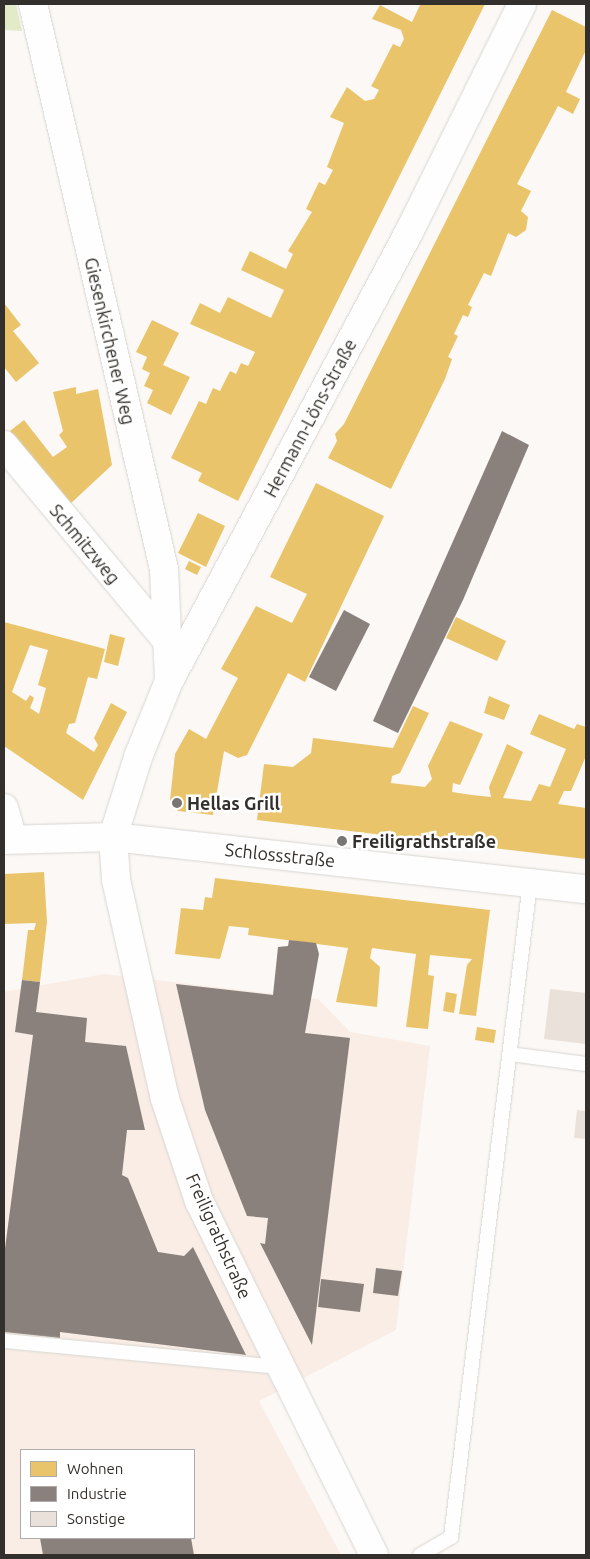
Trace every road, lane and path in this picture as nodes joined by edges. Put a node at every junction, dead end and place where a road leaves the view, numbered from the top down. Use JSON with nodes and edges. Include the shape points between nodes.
{"nodes":[{"id":1,"x":33,"y":4,"type":"edge"},
{"id":2,"x":522,"y":4,"type":"edge"},
{"id":3,"x":4,"y":445,"type":"edge"},
{"id":4,"x":168,"y":642,"type":"junction"},
{"id":5,"x":170,"y":680,"type":"junction"},
{"id":6,"x":4,"y":808,"type":"edge"},
{"id":7,"x":113,"y":837,"type":"junction"},
{"id":8,"x":8,"y":839,"type":"edge"},
{"id":9,"x":530,"y":883,"type":"junction"},
{"id":10,"x":586,"y":889,"type":"edge"},
{"id":11,"x":510,"y":1054,"type":"junction"},
{"id":12,"x":586,"y":1064,"type":"edge"},
{"id":13,"x":4,"y":1341,"type":"edge"},
{"id":14,"x":278,"y":1367,"type":"junction"},
{"id":15,"x":374,"y":1555,"type":"edge"},
{"id":16,"x":420,"y":1555,"type":"edge"}],
"edges":[{"from":1,"to":4,"type":"street","name":"Giesenkirchener Weg","via":[[164,569]]},
{"from":2,"to":5,"type":"street","name":"Hermann-Löns-Straße","via":[[408,232]]},
{"from":3,"to":4,"type":"street","name":"Schmitzweg"},
{"from":4,"to":5,"type":"street","name":"Giesenkirchener Weg"},
{"from":5,"to":7,"type":"street","name":"Hermann-Löns-Straße","via":[[138,757]]},
{"from":6,"to":8,"type":"street"},
{"from":7,"to":8,"type":"street","name":"Schlossstraße"},
{"from":7,"to":9,"type":"street","name":"Schlossstraße"},
{"from":7,"to":14,"type":"street","name":"Freiligrathstraße","via":[[116,879],[165,1099],[199,1201]]},
{"from":9,"to":10,"type":"street","name":"Schlossstraße"},
{"from":9,"to":11,"type":"lane"},
{"from":11,"to":12,"type":"lane"},
{"from":11,"to":16,"type":"lane","via":[[452,1538]]},
{"from":13,"to":14,"type":"lane"},
{"from":14,"to":15,"type":"street","name":"Freiligrathstraße"}]}
